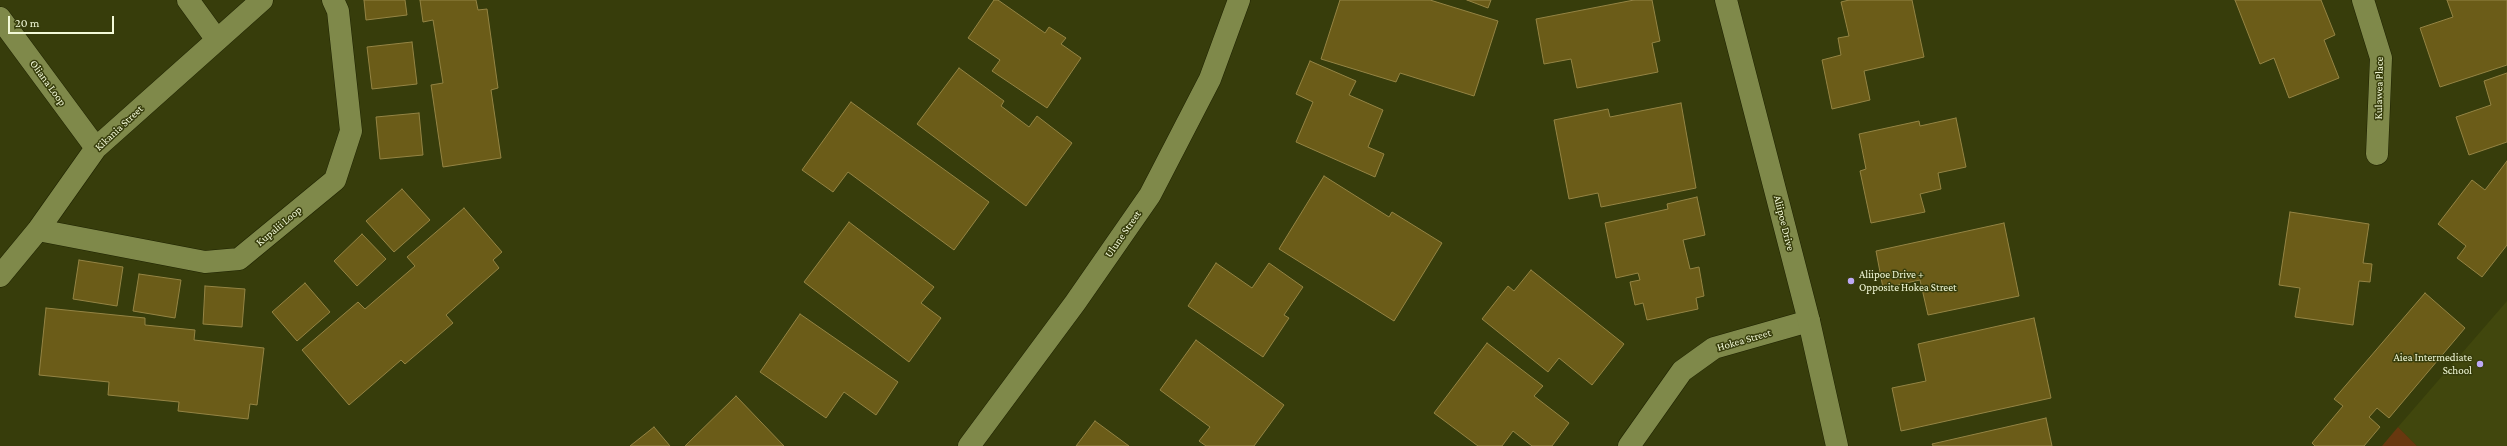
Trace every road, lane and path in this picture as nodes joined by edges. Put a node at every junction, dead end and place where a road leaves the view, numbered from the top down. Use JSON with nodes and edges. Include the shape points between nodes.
{"nodes":[{"id":1,"x":188,"y":0,"type":"edge"},
{"id":2,"x":262,"y":0,"type":"edge"},
{"id":3,"x":333,"y":0,"type":"edge"},
{"id":4,"x":1239,"y":0,"type":"edge"},
{"id":5,"x":1726,"y":0,"type":"edge"},
{"id":6,"x":2363,"y":0,"type":"edge"},
{"id":7,"x":0,"y":18,"type":"edge"},
{"id":8,"x":217,"y":40,"type":"junction"},
{"id":9,"x":96,"y":148,"type":"junction"},
{"id":10,"x":2377,"y":154,"type":"dead end"},
{"id":11,"x":38,"y":230,"type":"junction"},
{"id":12,"x":0,"y":276,"type":"edge"},
{"id":13,"x":1809,"y":321,"type":"junction"},
{"id":14,"x":969,"y":446,"type":"edge"},
{"id":15,"x":1628,"y":446,"type":"edge"},
{"id":16,"x":1837,"y":446,"type":"edge"}],
"edges":[{"from":1,"to":8,"type":"street"},
{"from":2,"to":8,"type":"street","name":"Kikania Street"},
{"from":3,"to":11,"type":"street","name":"Kupalii Loop","via":[[338,11],[351,131],[334,180],[239,259],[205,262]]},
{"from":4,"to":14,"type":"street","name":"Ulune Street","via":[[1210,79],[1150,195],[1075,304]]},
{"from":5,"to":13,"type":"street","name":"Aliipoe Drive"},
{"from":6,"to":10,"type":"street","name":"Kulawea Place","via":[[2381,58]]},
{"from":7,"to":9,"type":"street","name":"Oliana Loop"},
{"from":8,"to":9,"type":"street","name":"Kikania Street"},
{"from":9,"to":11,"type":"street","name":"Kikania Street"},
{"from":11,"to":12,"type":"street","name":"Kikania Street"},
{"from":13,"to":15,"type":"street","name":"Hokea Street","via":[[1714,348],[1682,371]]},
{"from":13,"to":16,"type":"street","name":"Aliipoe Drive"}]}
